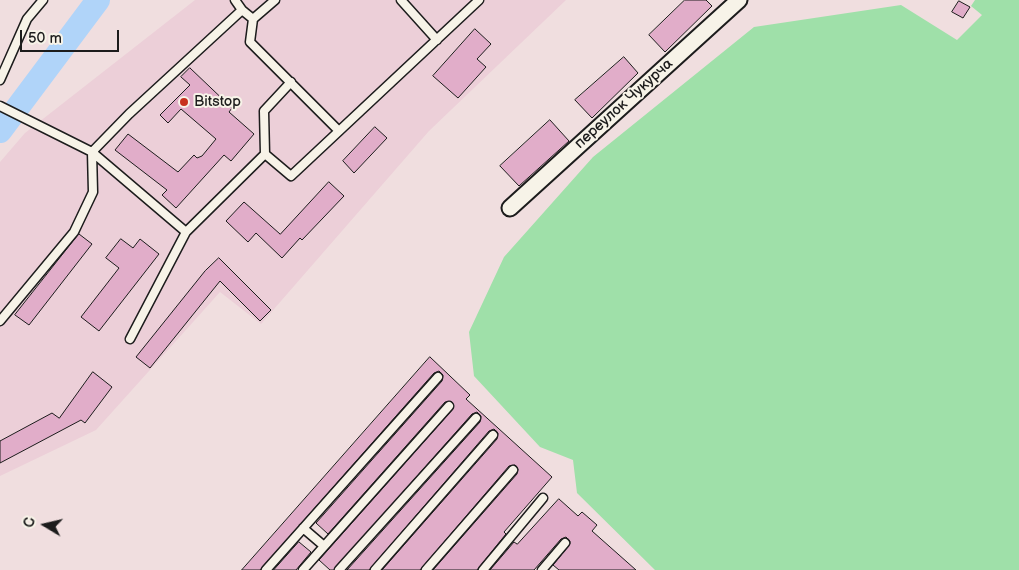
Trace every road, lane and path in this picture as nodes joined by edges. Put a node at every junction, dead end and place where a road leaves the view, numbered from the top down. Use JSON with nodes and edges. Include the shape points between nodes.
{"nodes":[{"id":1,"x":43,"y":0,"type":"edge"},
{"id":2,"x":235,"y":0,"type":"edge"},
{"id":3,"x":275,"y":0,"type":"edge"},
{"id":4,"x":401,"y":0,"type":"edge"},
{"id":5,"x":479,"y":0,"type":"edge"},
{"id":6,"x":739,"y":0,"type":"edge"},
{"id":7,"x":242,"y":10,"type":"junction"},
{"id":8,"x":253,"y":20,"type":"junction"},
{"id":9,"x":437,"y":40,"type":"junction"},
{"id":10,"x":0,"y":80,"type":"edge"},
{"id":11,"x":291,"y":82,"type":"junction"},
{"id":12,"x":1,"y":106,"type":"edge"},
{"id":13,"x":339,"y":131,"type":"junction"},
{"id":14,"x":92,"y":152,"type":"junction"},
{"id":15,"x":264,"y":154,"type":"junction"},
{"id":16,"x":510,"y":208,"type":"dead end"},
{"id":17,"x":186,"y":232,"type":"junction"},
{"id":18,"x":0,"y":321,"type":"edge"},
{"id":19,"x":130,"y":338,"type":"dead end"},
{"id":20,"x":438,"y":377,"type":"dead end"},
{"id":21,"x":449,"y":406,"type":"dead end"},
{"id":22,"x":476,"y":418,"type":"dead end"},
{"id":23,"x":493,"y":435,"type":"dead end"},
{"id":24,"x":513,"y":470,"type":"dead end"},
{"id":25,"x":543,"y":498,"type":"dead end"},
{"id":26,"x":303,"y":528,"type":"junction"},
{"id":27,"x":565,"y":543,"type":"dead end"},
{"id":28,"x":324,"y":546,"type":"junction"},
{"id":29,"x":308,"y":568,"type":"edge"},
{"id":30,"x":266,"y":570,"type":"edge"},
{"id":31,"x":339,"y":570,"type":"edge"},
{"id":32,"x":375,"y":570,"type":"edge"},
{"id":33,"x":426,"y":570,"type":"edge"},
{"id":34,"x":483,"y":570,"type":"edge"},
{"id":35,"x":542,"y":570,"type":"edge"}],
"edges":[{"from":1,"to":10,"type":"lane","via":[[27,19]]},
{"from":2,"to":7,"type":"lane"},
{"from":3,"to":8,"type":"lane"},
{"from":4,"to":9,"type":"lane"},
{"from":5,"to":9,"type":"lane"},
{"from":6,"to":16,"type":"street","name":"переулок Чукурча"},
{"from":7,"to":8,"type":"lane"},
{"from":7,"to":14,"type":"lane"},
{"from":8,"to":11,"type":"lane","via":[[250,42]]},
{"from":9,"to":13,"type":"lane"},
{"from":11,"to":13,"type":"lane"},
{"from":11,"to":15,"type":"lane","via":[[264,111]]},
{"from":12,"to":14,"type":"lane"},
{"from":13,"to":15,"type":"lane","via":[[291,176]]},
{"from":14,"to":17,"type":"lane"},
{"from":14,"to":18,"type":"lane","via":[[93,192],[74,232]]},
{"from":15,"to":17,"type":"lane"},
{"from":17,"to":19,"type":"lane"},
{"from":20,"to":26,"type":"lane"},
{"from":21,"to":28,"type":"lane"},
{"from":22,"to":31,"type":"lane"},
{"from":23,"to":32,"type":"lane"},
{"from":24,"to":33,"type":"lane"},
{"from":25,"to":34,"type":"lane"},
{"from":26,"to":28,"type":"lane"},
{"from":26,"to":30,"type":"lane"},
{"from":27,"to":35,"type":"lane"},
{"from":28,"to":29,"type":"lane"}]}
